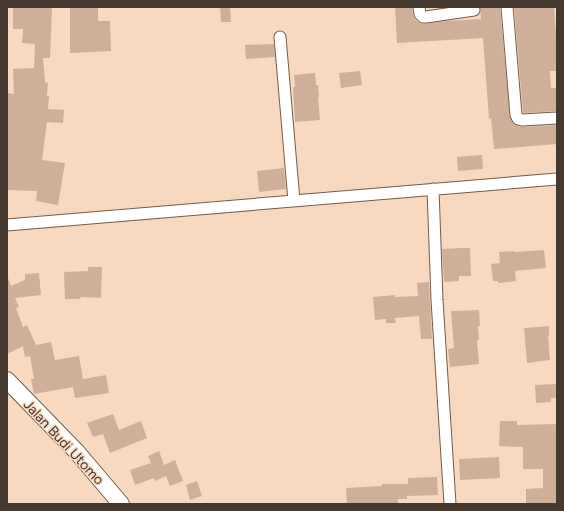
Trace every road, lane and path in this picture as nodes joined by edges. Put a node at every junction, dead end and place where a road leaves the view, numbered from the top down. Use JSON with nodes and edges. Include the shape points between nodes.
{"nodes":[{"id":1,"x":419,"y":7,"type":"edge"},
{"id":2,"x":507,"y":7,"type":"edge"},
{"id":3,"x":474,"y":10,"type":"dead end"},
{"id":4,"x":280,"y":37,"type":"dead end"},
{"id":5,"x":557,"y":118,"type":"edge"},
{"id":6,"x":557,"y":179,"type":"edge"},
{"id":7,"x":433,"y":189,"type":"junction"},
{"id":8,"x":294,"y":200,"type":"junction"},
{"id":9,"x":7,"y":225,"type":"edge"},
{"id":10,"x":7,"y":380,"type":"edge"},
{"id":11,"x":121,"y":504,"type":"edge"},
{"id":12,"x":450,"y":504,"type":"edge"}],
"edges":[{"from":1,"to":3,"type":"street","via":[[423,17]]},
{"from":2,"to":5,"type":"street","via":[[516,115],[522,120]]},
{"from":4,"to":8,"type":"street"},
{"from":6,"to":7,"type":"street"},
{"from":7,"to":8,"type":"street"},
{"from":7,"to":12,"type":"street"},
{"from":8,"to":9,"type":"street"},
{"from":10,"to":11,"type":"street","name":"Jalan Budi Utomo","via":[[76,451]]}]}
